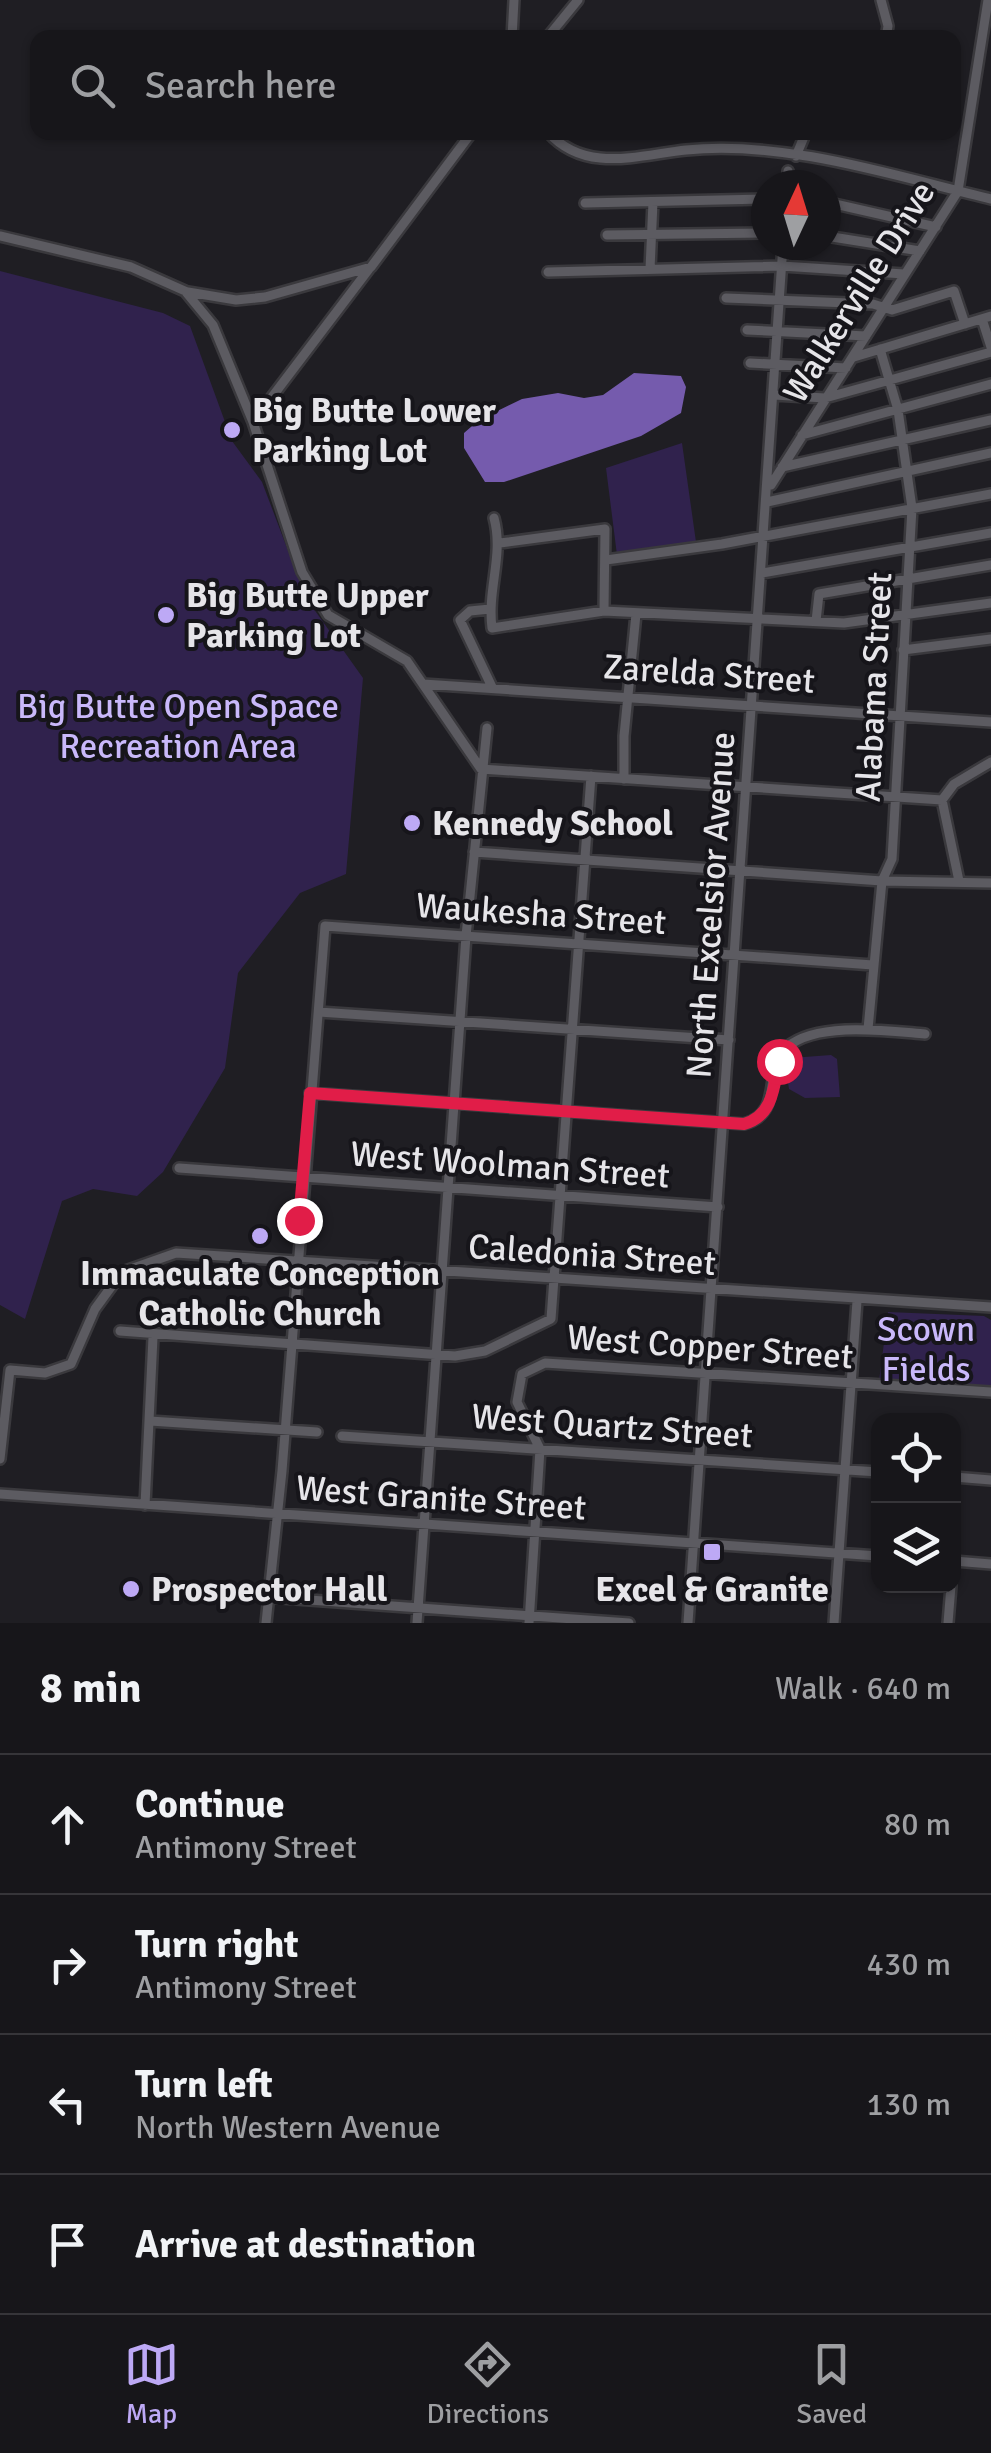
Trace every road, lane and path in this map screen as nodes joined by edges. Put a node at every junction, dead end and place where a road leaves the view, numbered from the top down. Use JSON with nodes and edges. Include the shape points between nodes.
{"nodes":[{"id":1,"x":514,"y":0,"type":"edge"},
{"id":2,"x":578,"y":0,"type":"edge"},
{"id":3,"x":881,"y":0,"type":"edge"},
{"id":4,"x":988,"y":0,"type":"edge"},
{"id":5,"x":512,"y":30,"type":"edge"},
{"id":6,"x":554,"y":30,"type":"edge"},
{"id":7,"x":887,"y":30,"type":"edge"},
{"id":8,"x":466,"y":140,"type":"edge"},
{"id":9,"x":558,"y":140,"type":"edge"},
{"id":10,"x":803,"y":140,"type":"edge"},
{"id":11,"x":796,"y":156,"type":"junction"},
{"id":12,"x":958,"y":191,"type":"junction"},
{"id":13,"x":751,"y":199,"type":"edge"},
{"id":14,"x":991,"y":199,"type":"edge"},
{"id":15,"x":654,"y":202,"type":"junction"},
{"id":16,"x":585,"y":203,"type":"dead end"},
{"id":17,"x":841,"y":205,"type":"edge"},
{"id":18,"x":936,"y":227,"type":"junction"},
{"id":19,"x":751,"y":233,"type":"edge"},
{"id":20,"x":652,"y":234,"type":"junction"},
{"id":21,"x":607,"y":235,"type":"dead end"},
{"id":22,"x":0,"y":236,"type":"edge"},
{"id":23,"x":841,"y":238,"type":"edge"},
{"id":24,"x":920,"y":250,"type":"junction"},
{"id":25,"x":782,"y":260,"type":"edge"},
{"id":26,"x":782,"y":266,"type":"junction"},
{"id":27,"x":371,"y":267,"type":"junction"},
{"id":28,"x":650,"y":269,"type":"junction"},
{"id":29,"x":548,"y":272,"type":"dead end"},
{"id":30,"x":904,"y":274,"type":"junction"},
{"id":31,"x":185,"y":291,"type":"junction"},
{"id":32,"x":726,"y":298,"type":"dead end"},
{"id":33,"x":779,"y":298,"type":"junction"},
{"id":34,"x":883,"y":308,"type":"junction"},
{"id":35,"x":987,"y":317,"type":"edge"},
{"id":36,"x":965,"y":324,"type":"junction"},
{"id":37,"x":747,"y":330,"type":"dead end"},
{"id":38,"x":778,"y":330,"type":"junction"},
{"id":39,"x":866,"y":336,"type":"junction"},
{"id":40,"x":880,"y":349,"type":"junction"},
{"id":41,"x":991,"y":349,"type":"edge"},
{"id":42,"x":854,"y":356,"type":"junction"},
{"id":43,"x":750,"y":362,"type":"dead end"},
{"id":44,"x":776,"y":364,"type":"junction"},
{"id":45,"x":846,"y":368,"type":"junction"},
{"id":46,"x":889,"y":380,"type":"junction"},
{"id":47,"x":991,"y":384,"type":"edge"},
{"id":48,"x":774,"y":395,"type":"junction"},
{"id":49,"x":826,"y":398,"type":"junction"},
{"id":50,"x":898,"y":410,"type":"junction"},
{"id":51,"x":991,"y":420,"type":"edge"},
{"id":52,"x":252,"y":422,"type":"junction"},
{"id":53,"x":802,"y":434,"type":"junction"},
{"id":54,"x":902,"y":441,"type":"junction"},
{"id":55,"x":991,"y":453,"type":"edge"},
{"id":56,"x":782,"y":467,"type":"junction"},
{"id":57,"x":908,"y":471,"type":"junction"},
{"id":58,"x":768,"y":490,"type":"junction"},
{"id":59,"x":991,"y":494,"type":"edge"},
{"id":60,"x":768,"y":502,"type":"junction"},
{"id":61,"x":912,"y":508,"type":"junction"},
{"id":62,"x":494,"y":518,"type":"dead end"},
{"id":63,"x":991,"y":533,"type":"edge"},
{"id":64,"x":765,"y":536,"type":"junction"},
{"id":65,"x":500,"y":543,"type":"junction"},
{"id":66,"x":909,"y":546,"type":"junction"},
{"id":67,"x":606,"y":560,"type":"junction"},
{"id":68,"x":991,"y":565,"type":"edge"},
{"id":69,"x":762,"y":573,"type":"junction"},
{"id":70,"x":909,"y":580,"type":"junction"},
{"id":71,"x":991,"y":603,"type":"edge"},
{"id":72,"x":490,"y":609,"type":"junction"},
{"id":73,"x":604,"y":611,"type":"junction"},
{"id":74,"x":636,"y":614,"type":"junction"},
{"id":75,"x":907,"y":615,"type":"junction"},
{"id":76,"x":760,"y":619,"type":"junction"},
{"id":77,"x":816,"y":622,"type":"junction"},
{"id":78,"x":991,"y":639,"type":"edge"},
{"id":79,"x":903,"y":650,"type":"junction"},
{"id":80,"x":423,"y":684,"type":"junction"},
{"id":81,"x":492,"y":687,"type":"junction"},
{"id":82,"x":630,"y":697,"type":"junction"},
{"id":83,"x":753,"y":705,"type":"junction"},
{"id":84,"x":897,"y":714,"type":"junction"},
{"id":85,"x":991,"y":722,"type":"edge"},
{"id":86,"x":487,"y":728,"type":"dead end"},
{"id":87,"x":991,"y":762,"type":"edge"},
{"id":88,"x":480,"y":769,"type":"junction"},
{"id":89,"x":591,"y":776,"type":"junction"},
{"id":90,"x":624,"y":779,"type":"junction"},
{"id":91,"x":748,"y":788,"type":"junction"},
{"id":92,"x":895,"y":799,"type":"junction"},
{"id":93,"x":942,"y":800,"type":"junction"},
{"id":94,"x":474,"y":852,"type":"junction"},
{"id":95,"x":584,"y":860,"type":"junction"},
{"id":96,"x":742,"y":873,"type":"junction"},
{"id":97,"x":882,"y":881,"type":"junction"},
{"id":98,"x":959,"y":881,"type":"junction"},
{"id":99,"x":991,"y":883,"type":"edge"},
{"id":100,"x":466,"y":936,"type":"junction"},
{"id":101,"x":578,"y":944,"type":"junction"},
{"id":102,"x":736,"y":956,"type":"junction"},
{"id":103,"x":873,"y":966,"type":"junction"},
{"id":104,"x":319,"y":1012,"type":"junction"},
{"id":105,"x":460,"y":1020,"type":"junction"},
{"id":106,"x":572,"y":1028,"type":"junction"},
{"id":107,"x":868,"y":1029,"type":"junction"},
{"id":108,"x":925,"y":1034,"type":"dead end"},
{"id":109,"x":729,"y":1040,"type":"junction"},
{"id":110,"x":310,"y":1093,"type":"junction"},
{"id":111,"x":455,"y":1104,"type":"junction"},
{"id":112,"x":566,"y":1113,"type":"junction"},
{"id":113,"x":723,"y":1124,"type":"junction"},
{"id":114,"x":179,"y":1168,"type":"dead end"},
{"id":115,"x":302,"y":1177,"type":"junction"},
{"id":116,"x":449,"y":1188,"type":"junction"},
{"id":117,"x":560,"y":1196,"type":"junction"},
{"id":118,"x":718,"y":1207,"type":"junction"},
{"id":119,"x":296,"y":1262,"type":"junction"},
{"id":120,"x":442,"y":1272,"type":"junction"},
{"id":121,"x":554,"y":1280,"type":"junction"},
{"id":122,"x":712,"y":1292,"type":"junction"},
{"id":123,"x":856,"y":1301,"type":"junction"},
{"id":124,"x":989,"y":1310,"type":"edge"},
{"id":125,"x":120,"y":1332,"type":"dead end"},
{"id":126,"x":153,"y":1336,"type":"junction"},
{"id":127,"x":290,"y":1346,"type":"junction"},
{"id":128,"x":436,"y":1356,"type":"junction"},
{"id":129,"x":706,"y":1376,"type":"junction"},
{"id":130,"x":851,"y":1386,"type":"junction"},
{"id":131,"x":991,"y":1392,"type":"edge"},
{"id":132,"x":150,"y":1421,"type":"junction"},
{"id":133,"x":284,"y":1430,"type":"junction"},
{"id":134,"x":316,"y":1432,"type":"dead end"},
{"id":135,"x":342,"y":1436,"type":"dead end"},
{"id":136,"x":430,"y":1442,"type":"junction"},
{"id":137,"x":540,"y":1449,"type":"junction"},
{"id":138,"x":0,"y":1459,"type":"edge"},
{"id":139,"x":700,"y":1459,"type":"junction"},
{"id":140,"x":844,"y":1470,"type":"junction"},
{"id":141,"x":871,"y":1472,"type":"edge"},
{"id":142,"x":961,"y":1478,"type":"edge"},
{"id":143,"x":991,"y":1480,"type":"edge"},
{"id":144,"x":0,"y":1494,"type":"edge"},
{"id":145,"x":144,"y":1504,"type":"junction"},
{"id":146,"x":277,"y":1514,"type":"junction"},
{"id":147,"x":424,"y":1524,"type":"junction"},
{"id":148,"x":536,"y":1533,"type":"junction"},
{"id":149,"x":693,"y":1543,"type":"junction"},
{"id":150,"x":839,"y":1553,"type":"junction"},
{"id":151,"x":871,"y":1555,"type":"edge"},
{"id":152,"x":961,"y":1562,"type":"edge"},
{"id":153,"x":991,"y":1564,"type":"edge"},
{"id":154,"x":950,"y":1593,"type":"edge"},
{"id":155,"x":268,"y":1597,"type":"junction"},
{"id":156,"x":418,"y":1608,"type":"junction"},
{"id":157,"x":529,"y":1619,"type":"edge"},
{"id":158,"x":266,"y":1623,"type":"edge"},
{"id":159,"x":417,"y":1623,"type":"edge"},
{"id":160,"x":629,"y":1623,"type":"edge"},
{"id":161,"x":688,"y":1623,"type":"edge"},
{"id":162,"x":834,"y":1623,"type":"edge"},
{"id":163,"x":948,"y":1623,"type":"edge"}],
"edges":[{"from":1,"to":5,"type":"street"},
{"from":2,"to":6,"type":"street"},
{"from":3,"to":7,"type":"street"},
{"from":4,"to":12,"type":"street","name":"Walkerville Drive"},
{"from":8,"to":27,"type":"street"},
{"from":9,"to":11,"type":"street","via":[[570,150],[628,160],[686,150]]},
{"from":10,"to":11,"type":"street"},
{"from":11,"to":12,"type":"street"},
{"from":12,"to":14,"type":"street"},
{"from":12,"to":18,"type":"street","name":"Walkerville Drive"},
{"from":13,"to":15,"type":"street"},
{"from":15,"to":16,"type":"street"},
{"from":15,"to":20,"type":"street"},
{"from":17,"to":18,"type":"street"},
{"from":18,"to":24,"type":"street","name":"Walkerville Drive"},
{"from":19,"to":20,"type":"street"},
{"from":20,"to":21,"type":"street"},
{"from":20,"to":28,"type":"street"},
{"from":22,"to":31,"type":"street","via":[[131,267]]},
{"from":23,"to":24,"type":"street"},
{"from":24,"to":30,"type":"street","name":"Walkerville Drive"},
{"from":25,"to":26,"type":"street","name":"North Excelsior Avenue"},
{"from":26,"to":28,"type":"street"},
{"from":26,"to":30,"type":"street"},
{"from":26,"to":33,"type":"street","name":"North Excelsior Avenue"},
{"from":27,"to":31,"type":"street","via":[[264,297],[236,300]]},
{"from":27,"to":52,"type":"street"},
{"from":28,"to":29,"type":"street"},
{"from":30,"to":34,"type":"street","name":"Walkerville Drive"},
{"from":31,"to":52,"type":"street","via":[[212,325]]},
{"from":32,"to":33,"type":"street"},
{"from":33,"to":34,"type":"street"},
{"from":33,"to":38,"type":"street","name":"North Excelsior Avenue"},
{"from":34,"to":36,"type":"street","via":[[954,291]]},
{"from":34,"to":39,"type":"street","name":"Walkerville Drive"},
{"from":35,"to":36,"type":"street"},
{"from":35,"to":41,"type":"street"},
{"from":36,"to":40,"type":"street"},
{"from":37,"to":38,"type":"street"},
{"from":38,"to":39,"type":"street"},
{"from":38,"to":44,"type":"street","name":"North Excelsior Avenue"},
{"from":39,"to":42,"type":"street","name":"Walkerville Drive"},
{"from":40,"to":42,"type":"street"},
{"from":40,"to":46,"type":"street","name":"Alabama Street"},
{"from":41,"to":46,"type":"street"},
{"from":42,"to":45,"type":"street","name":"Walkerville Drive"},
{"from":43,"to":44,"type":"street"},
{"from":44,"to":45,"type":"street"},
{"from":44,"to":48,"type":"street","name":"North Excelsior Avenue"},
{"from":45,"to":49,"type":"street","name":"Walkerville Drive"},
{"from":46,"to":49,"type":"street"},
{"from":46,"to":50,"type":"street","name":"Alabama Street"},
{"from":47,"to":50,"type":"street"},
{"from":48,"to":49,"type":"street"},
{"from":48,"to":58,"type":"street","name":"North Excelsior Avenue"},
{"from":49,"to":53,"type":"street","name":"Walkerville Drive"},
{"from":50,"to":53,"type":"street"},
{"from":50,"to":54,"type":"street","name":"Alabama Street"},
{"from":51,"to":54,"type":"street"},
{"from":52,"to":80,"type":"street","via":[[302,572],[328,614],[407,661]]},
{"from":53,"to":56,"type":"street","name":"Walkerville Drive"},
{"from":54,"to":56,"type":"street"},
{"from":54,"to":57,"type":"street","name":"Alabama Street"},
{"from":55,"to":57,"type":"street"},
{"from":56,"to":58,"type":"street","name":"Walkerville Drive"},
{"from":57,"to":60,"type":"street"},
{"from":57,"to":61,"type":"street","name":"Alabama Street"},
{"from":58,"to":60,"type":"street","name":"North Excelsior Avenue"},
{"from":59,"to":61,"type":"street"},
{"from":60,"to":64,"type":"street","name":"North Excelsior Avenue"},
{"from":61,"to":64,"type":"street"},
{"from":61,"to":66,"type":"street","name":"Alabama Street"},
{"from":62,"to":65,"type":"street"},
{"from":63,"to":66,"type":"street"},
{"from":64,"to":67,"type":"street"},
{"from":64,"to":69,"type":"street","name":"North Excelsior Avenue"},
{"from":65,"to":67,"type":"street","via":[[605,529]]},
{"from":65,"to":72,"type":"street"},
{"from":66,"to":69,"type":"street"},
{"from":66,"to":70,"type":"street","name":"Alabama Street"},
{"from":67,"to":73,"type":"street"},
{"from":68,"to":70,"type":"street"},
{"from":69,"to":76,"type":"street","name":"North Excelsior Avenue"},
{"from":70,"to":75,"type":"street","name":"Alabama Street"},
{"from":70,"to":77,"type":"street","via":[[819,594]]},
{"from":71,"to":75,"type":"street"},
{"from":72,"to":73,"type":"street","via":[[492,628]]},
{"from":72,"to":81,"type":"street","via":[[470,611],[460,620]]},
{"from":73,"to":74,"type":"street"},
{"from":74,"to":76,"type":"street"},
{"from":74,"to":82,"type":"street"},
{"from":75,"to":77,"type":"street"},
{"from":75,"to":79,"type":"street","name":"Alabama Street"},
{"from":76,"to":77,"type":"street"},
{"from":76,"to":83,"type":"street","name":"North Excelsior Avenue"},
{"from":78,"to":79,"type":"street"},
{"from":79,"to":84,"type":"street","name":"Alabama Street"},
{"from":80,"to":81,"type":"street","name":"Zarelda Street"},
{"from":80,"to":88,"type":"street"},
{"from":81,"to":82,"type":"street","name":"Zarelda Street"},
{"from":82,"to":83,"type":"street","name":"Zarelda Street"},
{"from":82,"to":90,"type":"street"},
{"from":83,"to":84,"type":"street","name":"Zarelda Street"},
{"from":83,"to":91,"type":"street","name":"North Excelsior Avenue"},
{"from":84,"to":85,"type":"street","name":"Zarelda Street"},
{"from":84,"to":92,"type":"street","name":"Alabama Street"},
{"from":86,"to":88,"type":"street"},
{"from":87,"to":93,"type":"street","via":[[954,784]]},
{"from":88,"to":89,"type":"street"},
{"from":88,"to":94,"type":"street"},
{"from":89,"to":90,"type":"street"},
{"from":89,"to":95,"type":"street"},
{"from":90,"to":91,"type":"street"},
{"from":91,"to":92,"type":"street"},
{"from":91,"to":96,"type":"street","name":"North Excelsior Avenue"},
{"from":92,"to":93,"type":"street"},
{"from":92,"to":97,"type":"street","name":"Alabama Street","via":[[892,859]]},
{"from":93,"to":98,"type":"street"},
{"from":94,"to":95,"type":"street"},
{"from":94,"to":100,"type":"street"},
{"from":95,"to":96,"type":"street"},
{"from":95,"to":101,"type":"street"},
{"from":96,"to":97,"type":"street"},
{"from":96,"to":102,"type":"street","name":"North Excelsior Avenue"},
{"from":97,"to":98,"type":"street"},
{"from":97,"to":103,"type":"street","name":"Alabama Street"},
{"from":98,"to":99,"type":"street"},
{"from":100,"to":101,"type":"street","name":"Waukesha Street"},
{"from":100,"to":104,"type":"street","name":"Waukesha Street","via":[[324,926]]},
{"from":100,"to":105,"type":"street"},
{"from":101,"to":102,"type":"street","name":"Waukesha Street"},
{"from":101,"to":106,"type":"street"},
{"from":102,"to":103,"type":"street","name":"Waukesha Street"},
{"from":102,"to":109,"type":"street","name":"North Excelsior Avenue"},
{"from":103,"to":107,"type":"street","name":"Alabama Street"},
{"from":104,"to":105,"type":"street"},
{"from":104,"to":110,"type":"street"},
{"from":105,"to":106,"type":"street"},
{"from":105,"to":111,"type":"street"},
{"from":106,"to":109,"type":"street"},
{"from":106,"to":112,"type":"street"},
{"from":107,"to":108,"type":"street"},
{"from":107,"to":113,"type":"street","via":[[816,1036],[784,1050],[764,1111],[749,1123]]},
{"from":109,"to":113,"type":"street","name":"North Excelsior Avenue"},
{"from":110,"to":111,"type":"street"},
{"from":110,"to":115,"type":"street"},
{"from":111,"to":112,"type":"street"},
{"from":111,"to":116,"type":"street"},
{"from":112,"to":113,"type":"street"},
{"from":112,"to":117,"type":"street"},
{"from":113,"to":118,"type":"street","name":"North Excelsior Avenue"},
{"from":114,"to":115,"type":"street","name":"West Woolman Street"},
{"from":115,"to":116,"type":"street","name":"West Woolman Street"},
{"from":115,"to":119,"type":"street"},
{"from":116,"to":117,"type":"street","name":"West Woolman Street"},
{"from":116,"to":120,"type":"street"},
{"from":117,"to":118,"type":"street","name":"West Woolman Street"},
{"from":117,"to":121,"type":"street"},
{"from":118,"to":122,"type":"street","name":"North Excelsior Avenue"},
{"from":119,"to":120,"type":"street","name":"Caledonia Street"},
{"from":119,"to":127,"type":"street"},
{"from":119,"to":138,"type":"street","name":"Caledonia Street","via":[[176,1253],[122,1272],[71,1364],[45,1373],[10,1370]]},
{"from":120,"to":121,"type":"street","name":"Caledonia Street"},
{"from":120,"to":128,"type":"street"},
{"from":121,"to":122,"type":"street","name":"Caledonia Street"},
{"from":121,"to":128,"type":"street","name":"West Copper Street","via":[[551,1319],[474,1355]]},
{"from":122,"to":123,"type":"street","name":"Caledonia Street"},
{"from":122,"to":129,"type":"street","name":"North Excelsior Avenue"},
{"from":123,"to":124,"type":"street","name":"Caledonia Street"},
{"from":123,"to":130,"type":"street"},
{"from":125,"to":126,"type":"street","name":"West Copper Street"},
{"from":126,"to":127,"type":"street","name":"West Copper Street"},
{"from":126,"to":132,"type":"street"},
{"from":127,"to":128,"type":"street","name":"West Copper Street"},
{"from":127,"to":133,"type":"street"},
{"from":128,"to":136,"type":"street"},
{"from":129,"to":130,"type":"street","name":"West Copper Street"},
{"from":129,"to":137,"type":"street","name":"West Copper Street","via":[[545,1363],[522,1374],[517,1402]]},
{"from":129,"to":139,"type":"street","name":"North Excelsior Avenue"},
{"from":130,"to":131,"type":"street","name":"West Copper Street"},
{"from":130,"to":140,"type":"street"},
{"from":132,"to":133,"type":"street"},
{"from":132,"to":145,"type":"street"},
{"from":133,"to":134,"type":"street"},
{"from":133,"to":146,"type":"street"},
{"from":135,"to":136,"type":"street","name":"West Quartz Street"},
{"from":136,"to":137,"type":"street","name":"West Quartz Street"},
{"from":136,"to":147,"type":"street"},
{"from":137,"to":139,"type":"street","name":"West Quartz Street"},
{"from":137,"to":148,"type":"street"},
{"from":139,"to":140,"type":"street","name":"West Quartz Street"},
{"from":139,"to":149,"type":"street","name":"North Excelsior Avenue"},
{"from":140,"to":141,"type":"street","name":"West Quartz Street"},
{"from":140,"to":150,"type":"street"},
{"from":142,"to":143,"type":"street"},
{"from":144,"to":145,"type":"street","name":"West Granite Street"},
{"from":145,"to":146,"type":"street","name":"West Granite Street"},
{"from":146,"to":147,"type":"street","name":"West Granite Street"},
{"from":146,"to":155,"type":"street"},
{"from":147,"to":148,"type":"street","name":"West Granite Street"},
{"from":147,"to":156,"type":"street"},
{"from":148,"to":149,"type":"street","name":"West Granite Street"},
{"from":148,"to":157,"type":"street"},
{"from":149,"to":150,"type":"street","name":"West Granite Street"},
{"from":149,"to":161,"type":"street","name":"North Excelsior Avenue"},
{"from":150,"to":151,"type":"street","name":"West Granite Street"},
{"from":150,"to":162,"type":"street"},
{"from":152,"to":153,"type":"street"},
{"from":154,"to":163,"type":"street"},
{"from":155,"to":156,"type":"street"},
{"from":155,"to":158,"type":"street"},
{"from":156,"to":157,"type":"street"},
{"from":156,"to":159,"type":"street"},
{"from":157,"to":160,"type":"street"}]}
